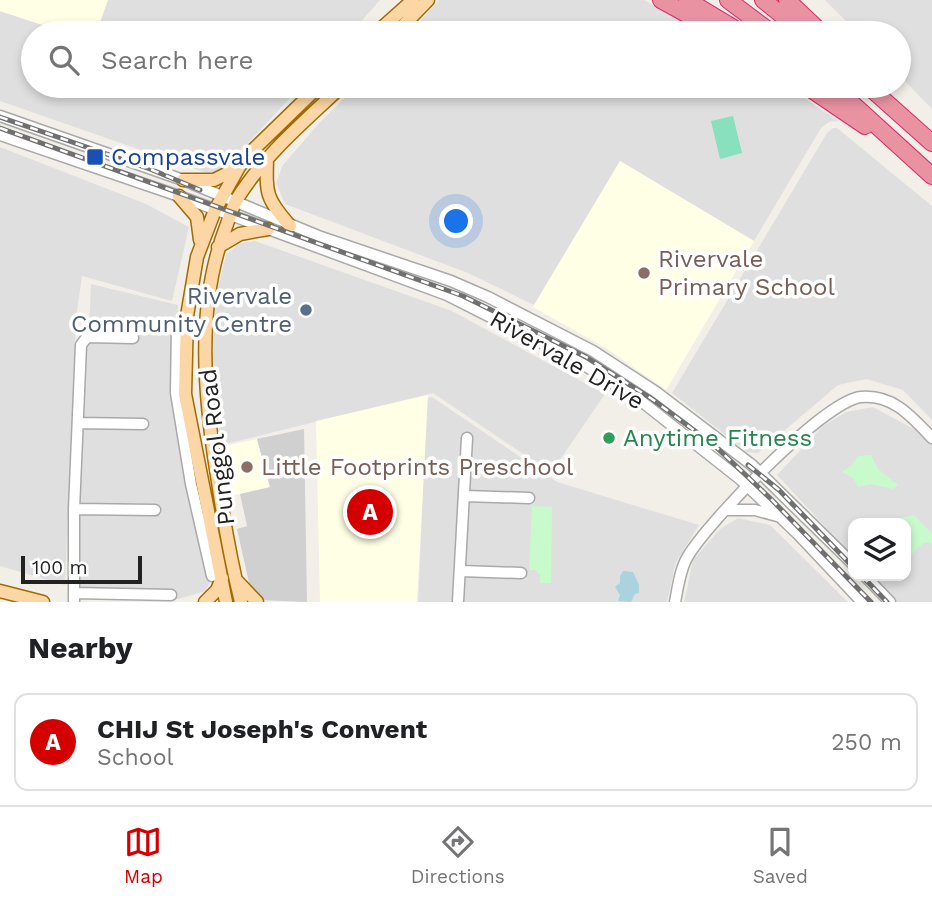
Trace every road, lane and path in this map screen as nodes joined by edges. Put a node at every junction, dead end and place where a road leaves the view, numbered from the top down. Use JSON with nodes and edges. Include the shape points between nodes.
{"nodes":[{"id":1,"x":414,"y":0,"type":"edge"},
{"id":2,"x":428,"y":0,"type":"edge"},
{"id":3,"x":687,"y":0,"type":"edge"},
{"id":4,"x":728,"y":0,"type":"edge"},
{"id":5,"x":763,"y":0,"type":"edge"},
{"id":6,"x":787,"y":0,"type":"edge"},
{"id":7,"x":664,"y":1,"type":"edge"},
{"id":8,"x":390,"y":21,"type":"edge"},
{"id":9,"x":408,"y":21,"type":"edge"},
{"id":10,"x":700,"y":21,"type":"edge"},
{"id":11,"x":722,"y":21,"type":"edge"},
{"id":12,"x":756,"y":21,"type":"edge"},
{"id":13,"x":789,"y":21,"type":"edge"},
{"id":14,"x":809,"y":21,"type":"edge"},
{"id":15,"x":307,"y":98,"type":"edge"},
{"id":16,"x":330,"y":98,"type":"edge"},
{"id":17,"x":824,"y":98,"type":"edge"},
{"id":18,"x":845,"y":98,"type":"edge"},
{"id":19,"x":881,"y":98,"type":"edge"},
{"id":20,"x":0,"y":116,"type":"edge"},
{"id":21,"x":0,"y":135,"type":"edge"},
{"id":22,"x":932,"y":143,"type":"edge"},
{"id":23,"x":267,"y":158,"type":"junction"},
{"id":24,"x":913,"y":159,"type":"junction"},
{"id":25,"x":239,"y":167,"type":"junction"},
{"id":26,"x":932,"y":176,"type":"edge"},
{"id":27,"x":183,"y":180,"type":"junction"},
{"id":28,"x":179,"y":196,"type":"junction"},
{"id":29,"x":221,"y":196,"type":"junction"},
{"id":30,"x":235,"y":201,"type":"junction"},
{"id":31,"x":215,"y":210,"type":"junction"},
{"id":32,"x":230,"y":215,"type":"junction"},
{"id":33,"x":290,"y":226,"type":"junction"},
{"id":34,"x":268,"y":229,"type":"junction"},
{"id":35,"x":218,"y":247,"type":"junction"},
{"id":36,"x":197,"y":257,"type":"junction"},
{"id":37,"x":133,"y":338,"type":"dead end"},
{"id":38,"x":78,"y":423,"type":"junction"},
{"id":39,"x":143,"y":424,"type":"dead end"},
{"id":40,"x":813,"y":424,"type":"junction"},
{"id":41,"x":932,"y":429,"type":"edge"},
{"id":42,"x":467,"y":438,"type":"dead end"},
{"id":43,"x":932,"y":438,"type":"edge"},
{"id":44,"x":761,"y":473,"type":"junction"},
{"id":45,"x":748,"y":486,"type":"junction"},
{"id":46,"x":465,"y":496,"type":"junction"},
{"id":47,"x":529,"y":498,"type":"dead end"},
{"id":48,"x":74,"y":509,"type":"junction"},
{"id":49,"x":155,"y":510,"type":"dead end"},
{"id":50,"x":726,"y":510,"type":"junction"},
{"id":51,"x":780,"y":517,"type":"junction"},
{"id":52,"x":848,"y":559,"type":"edge"},
{"id":53,"x":461,"y":571,"type":"junction"},
{"id":54,"x":521,"y":573,"type":"dead end"},
{"id":55,"x":223,"y":577,"type":"junction"},
{"id":56,"x":870,"y":581,"type":"edge"},
{"id":57,"x":0,"y":591,"type":"edge"},
{"id":58,"x":171,"y":595,"type":"dead end"},
{"id":59,"x":74,"y":598,"type":"edge"},
{"id":60,"x":43,"y":602,"type":"edge"},
{"id":61,"x":205,"y":602,"type":"edge"},
{"id":62,"x":226,"y":602,"type":"edge"},
{"id":63,"x":241,"y":602,"type":"edge"},
{"id":64,"x":257,"y":602,"type":"edge"},
{"id":65,"x":458,"y":602,"type":"edge"},
{"id":66,"x":675,"y":602,"type":"edge"},
{"id":67,"x":862,"y":602,"type":"edge"},
{"id":68,"x":890,"y":602,"type":"edge"}],
"edges":[{"from":1,"to":8,"type":"main road"},
{"from":2,"to":9,"type":"main road"},
{"from":3,"to":11,"type":"highway"},
{"from":4,"to":12,"type":"highway"},
{"from":5,"to":13,"type":"highway"},
{"from":6,"to":14,"type":"highway"},
{"from":7,"to":10,"type":"highway"},
{"from":15,"to":25,"type":"main road","name":"Punggol Road"},
{"from":16,"to":23,"type":"main road","name":"Punggol Road"},
{"from":17,"to":24,"type":"highway"},
{"from":18,"to":24,"type":"highway"},
{"from":19,"to":22,"type":"highway"},
{"from":20,"to":27,"type":"street","name":"Rivervale Drive"},
{"from":21,"to":28,"type":"street","name":"Rivervale Drive"},
{"from":23,"to":30,"type":"main road","name":"Punggol Road"},
{"from":23,"to":33,"type":"main road","via":[[269,201]]},
{"from":24,"to":26,"type":"highway"},
{"from":25,"to":27,"type":"main road","via":[[214,180]]},
{"from":25,"to":29,"type":"main road","name":"Punggol Road"},
{"from":27,"to":29,"type":"street","name":"Rivervale Drive"},
{"from":28,"to":31,"type":"street","name":"Rivervale Drive"},
{"from":28,"to":36,"type":"main road","via":[[197,217],[201,238]]},
{"from":29,"to":30,"type":"street","name":"Rivervale Drive"},
{"from":29,"to":31,"type":"main road","name":"Punggol Road"},
{"from":30,"to":32,"type":"main road","name":"Punggol Road"},
{"from":30,"to":33,"type":"street","name":"Rivervale Drive"},
{"from":31,"to":32,"type":"street","name":"Rivervale Drive"},
{"from":31,"to":36,"type":"main road","name":"Punggol Road"},
{"from":32,"to":34,"type":"street","name":"Rivervale Drive"},
{"from":32,"to":35,"type":"main road","name":"Punggol Road"},
{"from":33,"to":44,"type":"street","name":"Rivervale Drive","via":[[451,281],[593,351],[656,392]]},
{"from":34,"to":35,"type":"main road","via":[[240,234]]},
{"from":34,"to":45,"type":"street","name":"Rivervale Drive","via":[[447,295],[549,346],[624,390]]},
{"from":35,"to":55,"type":"main road","name":"Punggol Road","via":[[207,313],[206,394],[222,508]]},
{"from":36,"to":55,"type":"main road","name":"Punggol Road","via":[[180,332],[181,393],[211,551]]},
{"from":37,"to":38,"type":"street","via":[[83,339]]},
{"from":38,"to":39,"type":"street"},
{"from":38,"to":48,"type":"street"},
{"from":40,"to":41,"type":"street","via":[[832,402],[872,392],[900,399]]},
{"from":40,"to":43,"type":"street","via":[[852,399],[881,398],[900,406]]},
{"from":40,"to":44,"type":"street"},
{"from":42,"to":46,"type":"street"},
{"from":44,"to":45,"type":"street"},
{"from":44,"to":52,"type":"street","name":"Rivervale Drive"},
{"from":45,"to":50,"type":"street"},
{"from":45,"to":51,"type":"street","name":"Rivervale Drive"},
{"from":46,"to":47,"type":"street"},
{"from":46,"to":53,"type":"street"},
{"from":48,"to":49,"type":"street"},
{"from":48,"to":59,"type":"street"},
{"from":50,"to":51,"type":"street","via":[[755,510]]},
{"from":50,"to":66,"type":"street","via":[[688,556]]},
{"from":51,"to":67,"type":"street","name":"Rivervale Drive"},
{"from":53,"to":54,"type":"street"},
{"from":53,"to":65,"type":"street"},
{"from":55,"to":61,"type":"main road"},
{"from":55,"to":62,"type":"main road","name":"Punggol Road"},
{"from":55,"to":63,"type":"main road","name":"Punggol Road"},
{"from":55,"to":64,"type":"main road"},
{"from":56,"to":68,"type":"street"},
{"from":57,"to":60,"type":"main road"},
{"from":58,"to":59,"type":"street"}]}
